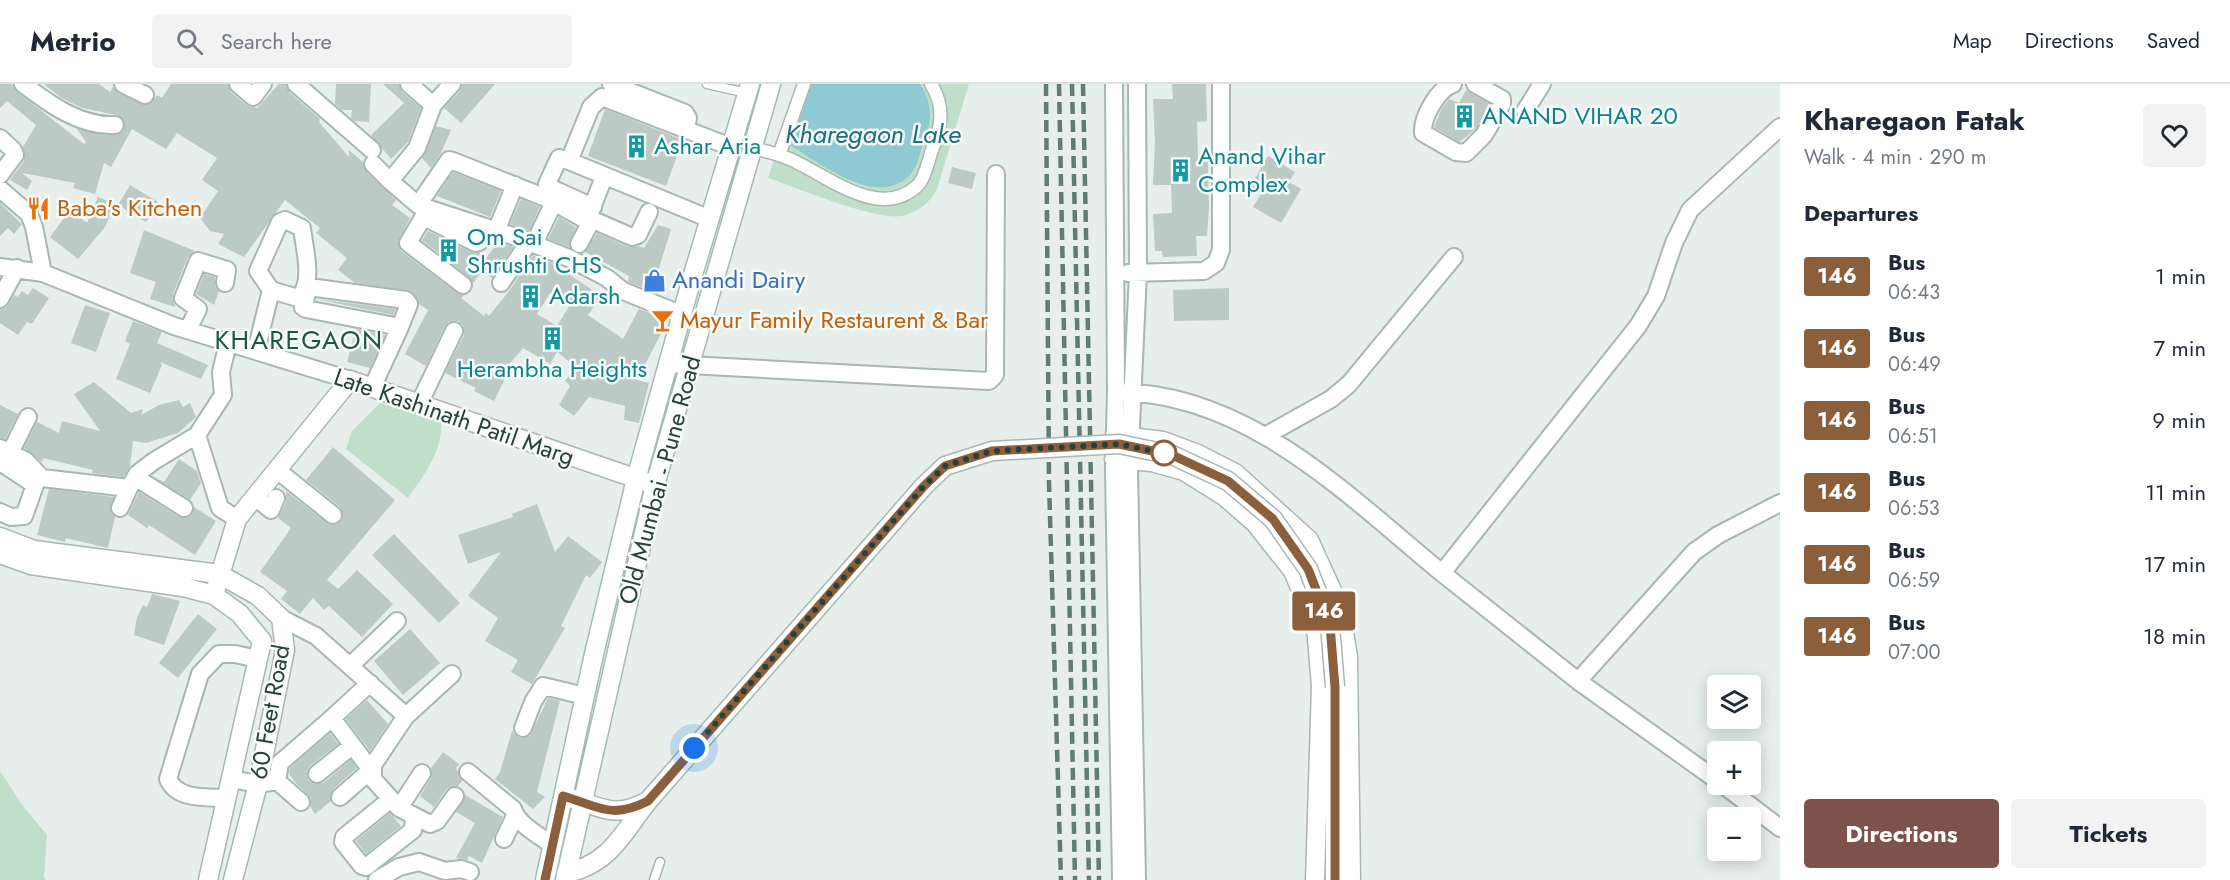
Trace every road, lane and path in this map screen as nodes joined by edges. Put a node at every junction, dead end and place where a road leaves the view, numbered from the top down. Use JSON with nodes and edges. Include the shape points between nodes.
{"nodes":[{"id":1,"x":23,"y":84,"type":"edge"},
{"id":2,"x":123,"y":84,"type":"edge"},
{"id":3,"x":238,"y":84,"type":"edge"},
{"id":4,"x":263,"y":84,"type":"edge"},
{"id":5,"x":296,"y":84,"type":"edge"},
{"id":6,"x":409,"y":84,"type":"edge"},
{"id":7,"x":452,"y":84,"type":"edge"},
{"id":8,"x":707,"y":84,"type":"edge"},
{"id":9,"x":771,"y":84,"type":"edge"},
{"id":10,"x":804,"y":84,"type":"edge"},
{"id":11,"x":931,"y":84,"type":"edge"},
{"id":12,"x":1114,"y":84,"type":"edge"},
{"id":13,"x":1137,"y":84,"type":"edge"},
{"id":14,"x":1221,"y":84,"type":"edge"},
{"id":15,"x":1453,"y":84,"type":"edge"},
{"id":16,"x":1475,"y":84,"type":"edge"},
{"id":17,"x":1542,"y":84,"type":"edge"},
{"id":18,"x":607,"y":88,"type":"edge"},
{"id":19,"x":749,"y":89,"type":"edge"},
{"id":20,"x":145,"y":95,"type":"dead end"},
{"id":21,"x":433,"y":105,"type":"junction"},
{"id":22,"x":1525,"y":111,"type":"dead end"},
{"id":23,"x":115,"y":125,"type":"dead end"},
{"id":24,"x":1780,"y":127,"type":"edge"},
{"id":25,"x":0,"y":138,"type":"edge"},
{"id":26,"x":731,"y":147,"type":"junction"},
{"id":27,"x":752,"y":148,"type":"junction"},
{"id":28,"x":779,"y":155,"type":"junction"},
{"id":29,"x":569,"y":161,"type":"junction"},
{"id":30,"x":2,"y":173,"type":"edge"},
{"id":31,"x":996,"y":174,"type":"dead end"},
{"id":32,"x":604,"y":177,"type":"junction"},
{"id":33,"x":390,"y":181,"type":"junction"},
{"id":34,"x":516,"y":185,"type":"junction"},
{"id":35,"x":0,"y":189,"type":"edge"},
{"id":36,"x":554,"y":202,"type":"junction"},
{"id":37,"x":593,"y":207,"type":"junction"},
{"id":38,"x":423,"y":210,"type":"junction"},
{"id":39,"x":649,"y":212,"type":"dead end"},
{"id":40,"x":710,"y":219,"type":"junction"},
{"id":41,"x":491,"y":229,"type":"junction"},
{"id":42,"x":532,"y":243,"type":"junction"},
{"id":43,"x":579,"y":244,"type":"dead end"},
{"id":44,"x":1454,"y":257,"type":"dead end"},
{"id":45,"x":8,"y":267,"type":"edge"},
{"id":46,"x":1138,"y":272,"type":"junction"},
{"id":47,"x":43,"y":273,"type":"junction"},
{"id":48,"x":1115,"y":274,"type":"junction"},
{"id":49,"x":225,"y":283,"type":"dead end"},
{"id":50,"x":501,"y":283,"type":"dead end"},
{"id":51,"x":463,"y":285,"type":"dead end"},
{"id":52,"x":271,"y":291,"type":"dead end"},
{"id":53,"x":0,"y":299,"type":"edge"},
{"id":54,"x":683,"y":315,"type":"junction"},
{"id":55,"x":400,"y":327,"type":"junction"},
{"id":56,"x":188,"y":330,"type":"junction"},
{"id":57,"x":454,"y":331,"type":"dead end"},
{"id":58,"x":228,"y":343,"type":"junction"},
{"id":59,"x":256,"y":351,"type":"junction"},
{"id":60,"x":670,"y":364,"type":"junction"},
{"id":61,"x":690,"y":366,"type":"junction"},
{"id":62,"x":350,"y":380,"type":"junction"},
{"id":63,"x":372,"y":388,"type":"junction"},
{"id":64,"x":1116,"y":392,"type":"junction"},
{"id":65,"x":1134,"y":392,"type":"junction"},
{"id":66,"x":419,"y":404,"type":"junction"},
{"id":67,"x":28,"y":417,"type":"dead end"},
{"id":68,"x":197,"y":435,"type":"junction"},
{"id":69,"x":1132,"y":436,"type":"junction"},
{"id":70,"x":1265,"y":436,"type":"junction"},
{"id":71,"x":3,"y":454,"type":"edge"},
{"id":72,"x":1129,"y":460,"type":"junction"},
{"id":73,"x":277,"y":470,"type":"junction"},
{"id":74,"x":636,"y":479,"type":"junction"},
{"id":75,"x":132,"y":482,"type":"junction"},
{"id":76,"x":655,"y":485,"type":"junction"},
{"id":77,"x":255,"y":497,"type":"junction"},
{"id":78,"x":276,"y":498,"type":"dead end"},
{"id":79,"x":1780,"y":503,"type":"edge"},
{"id":80,"x":120,"y":508,"type":"dead end"},
{"id":81,"x":184,"y":508,"type":"dead end"},
{"id":82,"x":5,"y":514,"type":"edge"},
{"id":83,"x":333,"y":515,"type":"dead end"},
{"id":84,"x":237,"y":519,"type":"junction"},
{"id":85,"x":1,"y":543,"type":"edge"},
{"id":86,"x":1442,"y":573,"type":"junction"},
{"id":87,"x":219,"y":574,"type":"junction"},
{"id":88,"x":214,"y":595,"type":"junction"},
{"id":89,"x":281,"y":618,"type":"junction"},
{"id":90,"x":397,"y":621,"type":"dead end"},
{"id":91,"x":258,"y":658,"type":"junction"},
{"id":92,"x":351,"y":665,"type":"junction"},
{"id":93,"x":452,"y":674,"type":"dead end"},
{"id":94,"x":1578,"y":681,"type":"junction"},
{"id":95,"x":370,"y":682,"type":"junction"},
{"id":96,"x":585,"y":696,"type":"junction"},
{"id":97,"x":406,"y":716,"type":"junction"},
{"id":98,"x":332,"y":718,"type":"junction"},
{"id":99,"x":523,"y":728,"type":"dead end"},
{"id":100,"x":352,"y":746,"type":"junction"},
{"id":101,"x":371,"y":770,"type":"junction"},
{"id":102,"x":468,"y":772,"type":"dead end"},
{"id":103,"x":422,"y":773,"type":"dead end"},
{"id":104,"x":1707,"y":773,"type":"edge"},
{"id":105,"x":317,"y":774,"type":"dead end"},
{"id":106,"x":231,"y":779,"type":"junction"},
{"id":107,"x":277,"y":781,"type":"junction"},
{"id":108,"x":258,"y":784,"type":"junction"},
{"id":109,"x":1736,"y":795,"type":"edge"},
{"id":110,"x":455,"y":796,"type":"dead end"},
{"id":111,"x":563,"y":796,"type":"junction"},
{"id":112,"x":340,"y":797,"type":"dead end"},
{"id":113,"x":226,"y":798,"type":"junction"},
{"id":114,"x":648,"y":801,"type":"junction"},
{"id":115,"x":301,"y":802,"type":"dead end"},
{"id":116,"x":582,"y":802,"type":"junction"},
{"id":117,"x":395,"y":803,"type":"junction"},
{"id":118,"x":515,"y":816,"type":"junction"},
{"id":119,"x":414,"y":817,"type":"junction"},
{"id":120,"x":1780,"y":828,"type":"edge"},
{"id":121,"x":504,"y":839,"type":"dead end"},
{"id":122,"x":552,"y":845,"type":"junction"},
{"id":123,"x":660,"y":862,"type":"dead end"},
{"id":124,"x":470,"y":872,"type":"dead end"},
{"id":125,"x":565,"y":877,"type":"edge"},
{"id":126,"x":207,"y":880,"type":"edge"},
{"id":127,"x":233,"y":880,"type":"edge"},
{"id":128,"x":377,"y":880,"type":"edge"},
{"id":129,"x":545,"y":880,"type":"edge"},
{"id":130,"x":654,"y":880,"type":"edge"},
{"id":131,"x":1121,"y":880,"type":"edge"},
{"id":132,"x":1137,"y":880,"type":"edge"},
{"id":133,"x":1315,"y":880,"type":"edge"},
{"id":134,"x":1335,"y":880,"type":"edge"},
{"id":135,"x":1351,"y":880,"type":"edge"}],
"edges":[{"from":1,"to":23,"type":"street","via":[[41,99],[91,124]]},
{"from":2,"to":20,"type":"street"},
{"from":3,"to":4,"type":"street","via":[[253,97]]},
{"from":5,"to":33,"type":"street","via":[[372,157]]},
{"from":6,"to":21,"type":"street"},
{"from":7,"to":21,"type":"street"},
{"from":8,"to":19,"type":"lane"},
{"from":9,"to":27,"type":"street","name":"Old Mumbai - Pune Road"},
{"from":10,"to":28,"type":"street"},
{"from":11,"to":28,"type":"street","via":[[939,97],[942,125],[919,185],[905,195],[882,200],[853,192]]},
{"from":12,"to":48,"type":"street"},
{"from":13,"to":46,"type":"street"},
{"from":14,"to":46,"type":"street","via":[[1221,250],[1216,263],[1204,270]]},
{"from":15,"to":16,"type":"street","via":[[1439,93],[1422,126],[1423,133],[1456,152],[1466,153],[1484,135],[1502,104],[1502,99]]},
{"from":17,"to":22,"type":"street"},
{"from":18,"to":26,"type":"street","via":[[685,129]]},
{"from":18,"to":29,"type":"street","via":[[591,107]]},
{"from":19,"to":26,"type":"street","name":"Old Mumbai - Pune Road"},
{"from":21,"to":33,"type":"street","via":[[417,148]]},
{"from":24,"to":86,"type":"street","via":[[1690,210],[1656,296],[1638,326]]},
{"from":25,"to":30,"type":"street","via":[[15,155]]},
{"from":26,"to":40,"type":"street","name":"Old Mumbai - Pune Road"},
{"from":27,"to":28,"type":"street"},
{"from":27,"to":61,"type":"street","name":"Old Mumbai - Pune Road"},
{"from":29,"to":32,"type":"street"},
{"from":29,"to":37,"type":"street","via":[[559,158],[547,184]]},
{"from":31,"to":61,"type":"street","via":[[995,375],[989,381]]},
{"from":32,"to":37,"type":"street"},
{"from":32,"to":40,"type":"street"},
{"from":33,"to":38,"type":"street"},
{"from":34,"to":36,"type":"street"},
{"from":34,"to":38,"type":"street","via":[[449,160]]},
{"from":34,"to":41,"type":"street"},
{"from":35,"to":47,"type":"street","via":[[28,214]]},
{"from":36,"to":42,"type":"street"},
{"from":36,"to":43,"type":"street","via":[[588,223]]},
{"from":37,"to":39,"type":"street","via":[[589,215],[593,220],[632,237],[638,235]]},
{"from":38,"to":41,"type":"street"},
{"from":38,"to":51,"type":"street","via":[[408,243]]},
{"from":40,"to":54,"type":"street","name":"Old Mumbai - Pune Road"},
{"from":41,"to":42,"type":"street"},
{"from":42,"to":50,"type":"street"},
{"from":42,"to":54,"type":"street","via":[[571,259],[623,291]]},
{"from":44,"to":70,"type":"street","via":[[1348,384],[1331,399]]},
{"from":45,"to":47,"type":"street","name":"Late Kashinath Patil Marg"},
{"from":45,"to":53,"type":"street"},
{"from":46,"to":48,"type":"street"},
{"from":46,"to":65,"type":"street"},
{"from":47,"to":56,"type":"street","name":"Late Kashinath Patil Marg"},
{"from":48,"to":64,"type":"street"},
{"from":49,"to":56,"type":"street","via":[[227,270],[198,261],[183,298],[198,309]]},
{"from":52,"to":59,"type":"street"},
{"from":54,"to":60,"type":"street","name":"Old Mumbai - Pune Road"},
{"from":55,"to":55,"type":"street","via":[[304,309],[307,290],[309,287],[407,300]]},
{"from":55,"to":63,"type":"street"},
{"from":56,"to":58,"type":"street","name":"Late Kashinath Patil Marg"},
{"from":57,"to":66,"type":"street"},
{"from":58,"to":59,"type":"street","name":"Late Kashinath Patil Marg"},
{"from":58,"to":68,"type":"street","via":[[220,372],[223,395]]},
{"from":59,"to":62,"type":"street","name":"Late Kashinath Patil Marg"},
{"from":60,"to":61,"type":"street"},
{"from":60,"to":74,"type":"street","name":"Old Mumbai - Pune Road"},
{"from":61,"to":76,"type":"street","name":"Old Mumbai - Pune Road"},
{"from":62,"to":63,"type":"street","name":"Late Kashinath Patil Marg"},
{"from":62,"to":73,"type":"street"},
{"from":63,"to":66,"type":"street","name":"Late Kashinath Patil Marg"},
{"from":64,"to":65,"type":"street"},
{"from":64,"to":69,"type":"street"},
{"from":65,"to":69,"type":"street"},
{"from":65,"to":70,"type":"street","via":[[1194,402]]},
{"from":66,"to":74,"type":"street","name":"Late Kashinath Patil Marg"},
{"from":67,"to":71,"type":"street"},
{"from":68,"to":75,"type":"street","via":[[154,460]]},
{"from":68,"to":84,"type":"street","via":[[220,508]]},
{"from":69,"to":72,"type":"street"},
{"from":69,"to":72,"type":"street"},
{"from":69,"to":135,"type":"street","via":[[1198,454],[1235,473],[1309,540],[1340,608],[1348,657]]},
{"from":70,"to":86,"type":"street","via":[[1352,497]]},
{"from":71,"to":75,"type":"street","via":[[26,461],[42,478]]},
{"from":71,"to":82,"type":"street","via":[[35,485],[24,516]]},
{"from":72,"to":131,"type":"street"},
{"from":72,"to":132,"type":"street"},
{"from":72,"to":133,"type":"street","via":[[1184,471],[1224,496],[1255,523],[1293,571],[1316,626],[1321,686]]},
{"from":73,"to":77,"type":"street"},
{"from":73,"to":83,"type":"street"},
{"from":74,"to":76,"type":"street","name":"Late Kashinath Patil Marg"},
{"from":74,"to":96,"type":"street","name":"Old Mumbai - Pune Road"},
{"from":75,"to":80,"type":"street"},
{"from":75,"to":81,"type":"street"},
{"from":76,"to":116,"type":"street","name":"Old Mumbai - Pune Road"},
{"from":77,"to":78,"type":"street","via":[[271,510]]},
{"from":77,"to":84,"type":"street"},
{"from":79,"to":94,"type":"street","via":[[1694,552]]},
{"from":82,"to":85,"type":"street"},
{"from":84,"to":87,"type":"street"},
{"from":85,"to":87,"type":"street"},
{"from":85,"to":88,"type":"street","via":[[31,565]]},
{"from":86,"to":94,"type":"street"},
{"from":87,"to":88,"type":"street"},
{"from":87,"to":89,"type":"street","name":"60 Feet Road","via":[[258,596]]},
{"from":88,"to":91,"type":"street","name":"60 Feet Road","via":[[254,627],[262,641]]},
{"from":89,"to":92,"type":"street","via":[[316,636]]},
{"from":89,"to":108,"type":"street","name":"60 Feet Road","via":[[285,650]]},
{"from":90,"to":92,"type":"street"},
{"from":91,"to":106,"type":"street","name":"60 Feet Road"},
{"from":91,"to":113,"type":"street","via":[[219,654],[200,674],[168,779],[179,793]]},
{"from":92,"to":95,"type":"street"},
{"from":93,"to":97,"type":"street"},
{"from":94,"to":104,"type":"street"},
{"from":95,"to":97,"type":"street"},
{"from":95,"to":98,"type":"street"},
{"from":96,"to":99,"type":"street","via":[[543,686]]},
{"from":96,"to":111,"type":"street","name":"Old Mumbai - Pune Road"},
{"from":97,"to":101,"type":"street"},
{"from":98,"to":100,"type":"street"},
{"from":98,"to":107,"type":"street","via":[[280,763]]},
{"from":100,"to":101,"type":"street"},
{"from":100,"to":105,"type":"street"},
{"from":101,"to":112,"type":"street"},
{"from":101,"to":117,"type":"street","via":[[373,779]]},
{"from":102,"to":118,"type":"street","via":[[513,809]]},
{"from":103,"to":117,"type":"street"},
{"from":106,"to":108,"type":"street"},
{"from":106,"to":113,"type":"street","name":"60 Feet Road"},
{"from":107,"to":108,"type":"street"},
{"from":107,"to":115,"type":"street"},
{"from":108,"to":127,"type":"street","name":"60 Feet Road"},
{"from":109,"to":120,"type":"street"},
{"from":110,"to":119,"type":"street","via":[[437,821],[430,824]]},
{"from":111,"to":116,"type":"street"},
{"from":111,"to":122,"type":"street","name":"Old Mumbai - Pune Road"},
{"from":113,"to":126,"type":"street","name":"60 Feet Road"},
{"from":114,"to":116,"type":"street","via":[[615,812],[597,810]]},
{"from":114,"to":125,"type":"street","via":[[606,856],[586,870]]},
{"from":114,"to":134,"type":"street","bridge":true,"via":[[945,466],[992,451],[1119,444],[1172,455],[1228,481],[1273,519],[1308,569],[1330,625],[1335,687]]},
{"from":116,"to":125,"type":"street","name":"Old Mumbai - Pune Road"},
{"from":117,"to":119,"type":"street"},
{"from":117,"to":119,"type":"street","via":[[344,837],[343,842],[362,866],[366,867],[413,830]]},
{"from":118,"to":121,"type":"street"},
{"from":118,"to":122,"type":"street"},
{"from":122,"to":129,"type":"street","name":"Old Mumbai - Pune Road"},
{"from":123,"to":130,"type":"lane"},
{"from":124,"to":128,"type":"street","via":[[445,871],[419,862],[399,867]]}]}
